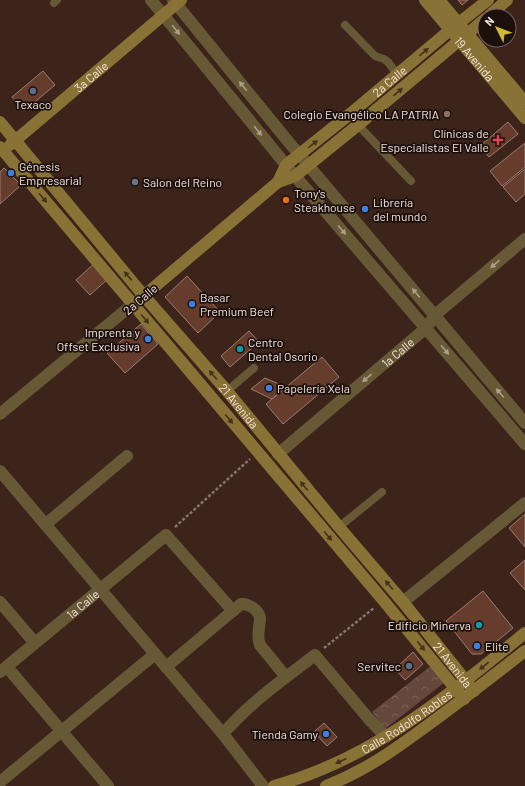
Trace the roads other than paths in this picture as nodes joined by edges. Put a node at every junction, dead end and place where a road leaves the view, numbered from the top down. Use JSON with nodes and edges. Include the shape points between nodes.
{"nodes":[{"id":1,"x":151,"y":0,"type":"edge"},
{"id":2,"x":425,"y":0,"type":"edge"},
{"id":3,"x":440,"y":0,"type":"edge"},
{"id":4,"x":507,"y":0,"type":"edge"},
{"id":5,"x":177,"y":1,"type":"edge"},
{"id":6,"x":482,"y":2,"type":"edge"},
{"id":7,"x":498,"y":8,"type":"edge"},
{"id":8,"x":163,"y":15,"type":"junction"},
{"id":9,"x":345,"y":26,"type":"dead end"},
{"id":10,"x":454,"y":26,"type":"junction"},
{"id":11,"x":477,"y":26,"type":"edge"},
{"id":12,"x":464,"y":37,"type":"junction"},
{"id":13,"x":397,"y":74,"type":"junction"},
{"id":14,"x":525,"y":102,"type":"edge"},
{"id":15,"x":525,"y":118,"type":"edge"},
{"id":16,"x":0,"y":122,"type":"edge"},
{"id":17,"x":358,"y":125,"type":"junction"},
{"id":18,"x":15,"y":141,"type":"junction"},
{"id":19,"x":1,"y":150,"type":"edge"},
{"id":20,"x":299,"y":154,"type":"junction"},
{"id":21,"x":286,"y":165,"type":"junction"},
{"id":22,"x":308,"y":166,"type":"junction"},
{"id":23,"x":295,"y":176,"type":"junction"},
{"id":24,"x":412,"y":181,"type":"dead end"},
{"id":25,"x":278,"y":182,"type":"junction"},
{"id":26,"x":525,"y":239,"type":"edge"},
{"id":27,"x":144,"y":296,"type":"junction"},
{"id":28,"x":133,"y":304,"type":"junction"},
{"id":29,"x":435,"y":316,"type":"junction"},
{"id":30,"x":426,"y":328,"type":"junction"},
{"id":31,"x":254,"y":368,"type":"dead end"},
{"id":32,"x":227,"y":391,"type":"junction"},
{"id":33,"x":0,"y":414,"type":"edge"},
{"id":34,"x":525,"y":423,"type":"edge"},
{"id":35,"x":525,"y":444,"type":"edge"},
{"id":36,"x":278,"y":454,"type":"junction"},
{"id":37,"x":127,"y":456,"type":"dead end"},
{"id":38,"x":267,"y":463,"type":"junction"},
{"id":39,"x":0,"y":471,"type":"edge"},
{"id":40,"x":382,"y":492,"type":"dead end"},
{"id":41,"x":525,"y":502,"type":"edge"},
{"id":42,"x":46,"y":524,"type":"junction"},
{"id":43,"x":339,"y":527,"type":"junction"},
{"id":44,"x":101,"y":589,"type":"junction"},
{"id":45,"x":0,"y":602,"type":"edge"},
{"id":46,"x":403,"y":602,"type":"junction"},
{"id":47,"x":232,"y":611,"type":"junction"},
{"id":48,"x":525,"y":633,"type":"edge"},
{"id":49,"x":35,"y":643,"type":"junction"},
{"id":50,"x":525,"y":651,"type":"edge"},
{"id":51,"x":155,"y":654,"type":"junction"},
{"id":52,"x":166,"y":668,"type":"junction"},
{"id":53,"x":3,"y":669,"type":"edge"},
{"id":54,"x":286,"y":677,"type":"junction"},
{"id":55,"x":461,"y":685,"type":"junction"},
{"id":56,"x":469,"y":695,"type":"junction"},
{"id":57,"x":62,"y":731,"type":"junction"},
{"id":58,"x":223,"y":734,"type":"junction"},
{"id":59,"x":386,"y":737,"type":"junction"},
{"id":60,"x":0,"y":782,"type":"edge"},
{"id":61,"x":108,"y":786,"type":"edge"},
{"id":62,"x":263,"y":786,"type":"edge"},
{"id":63,"x":274,"y":786,"type":"edge"},
{"id":64,"x":326,"y":786,"type":"edge"}],
"edges":[{"from":1,"to":8,"type":"street"},
{"from":2,"to":10,"type":"street","name":"19 Avenida"},
{"from":3,"to":10,"type":"street","name":"19 Avenida"},
{"from":4,"to":7,"type":"street"},
{"from":5,"to":8,"type":"street","name":"3a Calle"},
{"from":20,"to":5,"type":"street","one_way":true},
{"from":6,"to":10,"type":"street","name":"2a Calle"},
{"from":8,"to":18,"type":"street","name":"3a Calle"},
{"from":8,"to":21,"type":"street","one_way":true},
{"from":9,"to":13,"type":"lane","via":[[375,56],[388,62]]},
{"from":10,"to":12,"type":"street","name":"19 Avenida"},
{"from":13,"to":10,"type":"street","name":"2a Calle","one_way":true},
{"from":11,"to":12,"type":"street","name":"2a Calle"},
{"from":12,"to":14,"type":"street","name":"19 Avenida"},
{"from":12,"to":15,"type":"street","name":"19 Avenida"},
{"from":17,"to":12,"type":"street","name":"2a Calle","one_way":true},
{"from":20,"to":13,"type":"street","name":"2a Calle","one_way":true},
{"from":16,"to":18,"type":"street","name":"21 Avenida"},
{"from":17,"to":22,"type":"street","name":"2a Calle"},
{"from":17,"to":24,"type":"lane"},
{"from":18,"to":19,"type":"street","name":"3a Calle"},
{"from":27,"to":18,"type":"street","name":"21 Avenida","one_way":true},
{"from":19,"to":28,"type":"street","name":"21 Avenida","one_way":true},
{"from":20,"to":21,"type":"street","name":"2a Calle"},
{"from":20,"to":22,"type":"street"},
{"from":21,"to":23,"type":"street"},
{"from":21,"to":25,"type":"street","name":"2a Calle"},
{"from":22,"to":23,"type":"street","name":"2a Calle"},
{"from":29,"to":22,"type":"street","one_way":true},
{"from":23,"to":25,"type":"street","name":"2a Calle"},
{"from":23,"to":30,"type":"street","one_way":true},
{"from":25,"to":27,"type":"street","name":"2a Calle"},
{"from":26,"to":29,"type":"street","name":"1a Calle","one_way":true},
{"from":27,"to":28,"type":"street","name":"2a Calle"},
{"from":32,"to":27,"type":"street","name":"21 Avenida","one_way":true},
{"from":28,"to":33,"type":"street","name":"2a Calle"},
{"from":28,"to":38,"type":"street","name":"21 Avenida","one_way":true},
{"from":29,"to":30,"type":"street","name":"1a Calle"},
{"from":34,"to":29,"type":"street","one_way":true},
{"from":30,"to":35,"type":"street","one_way":true},
{"from":30,"to":36,"type":"street","name":"1a Calle","one_way":true},
{"from":31,"to":32,"type":"lane"},
{"from":32,"to":36,"type":"street","name":"21 Avenida"},
{"from":36,"to":38,"type":"street","name":"1a Calle"},
{"from":43,"to":36,"type":"street","name":"21 Avenida","one_way":true},
{"from":37,"to":42,"type":"street"},
{"from":38,"to":55,"type":"street","name":"21 Avenida","one_way":true,"via":[[383,600]]},
{"from":39,"to":42,"type":"street"},
{"from":40,"to":43,"type":"lane"},
{"from":41,"to":46,"type":"street"},
{"from":42,"to":44,"type":"street"},
{"from":46,"to":43,"type":"street","name":"21 Avenida","one_way":true},
{"from":44,"to":47,"type":"street","name":"1a Calle","via":[[166,535]]},
{"from":44,"to":49,"type":"street","name":"1a Calle"},
{"from":44,"to":51,"type":"street"},
{"from":45,"to":49,"type":"street"},
{"from":46,"to":55,"type":"street","name":"21 Avenida"},
{"from":47,"to":52,"type":"street"},
{"from":47,"to":54,"type":"street","via":[[245,603],[257,613],[260,618],[260,645]]},
{"from":48,"to":55,"type":"street","name":"Calle Rodolfo Robles","one_way":true},
{"from":49,"to":53,"type":"street","name":"1a Calle"},
{"from":50,"to":56,"type":"street","name":"Calle Rodolfo Robles"},
{"from":51,"to":52,"type":"street"},
{"from":51,"to":57,"type":"street"},
{"from":52,"to":58,"type":"street"},
{"from":53,"to":57,"type":"street"},
{"from":54,"to":58,"type":"street","via":[[250,705]]},
{"from":54,"to":59,"type":"street","via":[[315,655]]},
{"from":55,"to":56,"type":"street","name":"21 Avenida"},
{"from":55,"to":59,"type":"street","name":"Calle Rodolfo Robles"},
{"from":56,"to":64,"type":"street","name":"Calle Rodolfo Robles","via":[[383,758]]},
{"from":57,"to":60,"type":"street"},
{"from":57,"to":61,"type":"street"},
{"from":58,"to":62,"type":"street"},
{"from":59,"to":63,"type":"street","name":"Calle Rodolfo Robles","one_way":true,"via":[[326,768]]}]}
